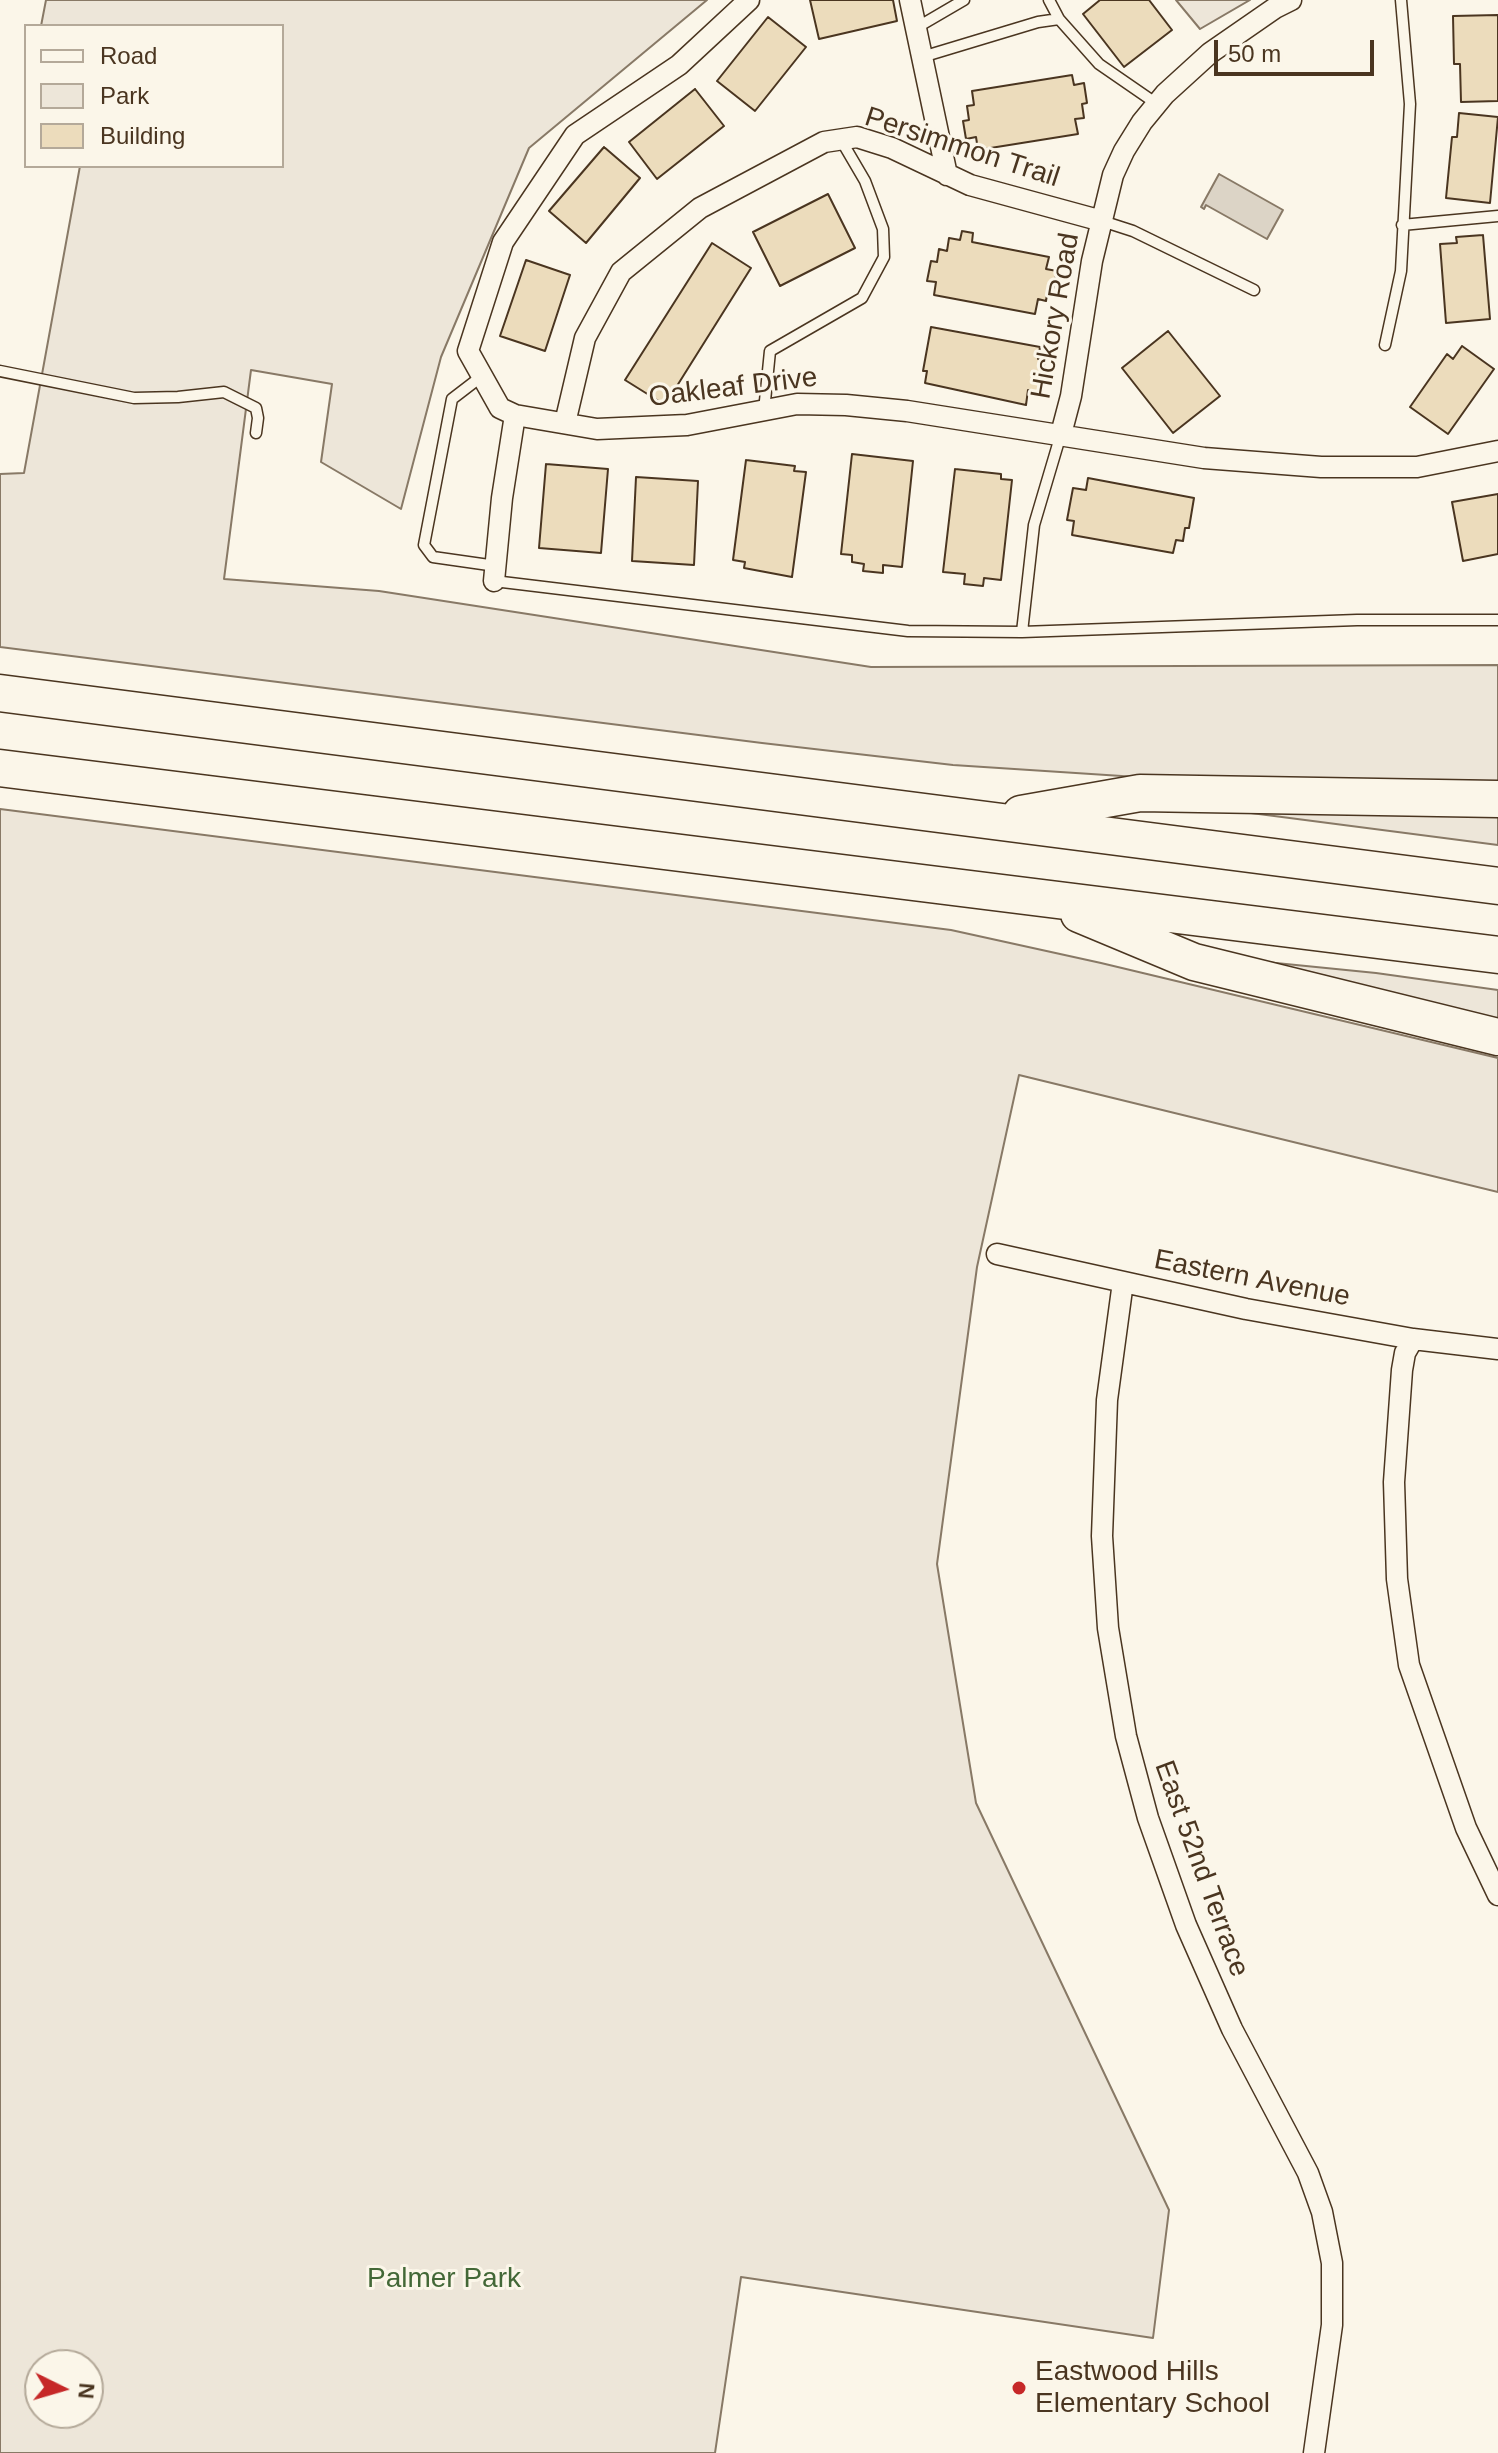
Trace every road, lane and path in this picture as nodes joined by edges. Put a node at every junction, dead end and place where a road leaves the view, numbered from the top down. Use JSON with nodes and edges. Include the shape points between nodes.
{"nodes":[{"id":1,"x":749,"y":0,"type":"edge"},
{"id":2,"x":910,"y":0,"type":"edge"},
{"id":3,"x":964,"y":0,"type":"edge"},
{"id":4,"x":1049,"y":0,"type":"edge"},
{"id":5,"x":1291,"y":0,"type":"edge"},
{"id":6,"x":1401,"y":0,"type":"edge"},
{"id":7,"x":1059,"y":19,"type":"junction"},
{"id":8,"x":916,"y":28,"type":"junction"},
{"id":9,"x":922,"y":57,"type":"junction"},
{"id":10,"x":1157,"y":104,"type":"junction"},
{"id":11,"x":841,"y":140,"type":"junction"},
{"id":12,"x":947,"y":175,"type":"junction"},
{"id":13,"x":1498,"y":216,"type":"edge"},
{"id":14,"x":1102,"y":221,"type":"junction"},
{"id":15,"x":1402,"y":225,"type":"junction"},
{"id":16,"x":1254,"y":290,"type":"dead end"},
{"id":17,"x":1385,"y":345,"type":"dead end"},
{"id":18,"x":0,"y":371,"type":"edge"},
{"id":19,"x":482,"y":376,"type":"junction"},
{"id":20,"x":764,"y":411,"type":"junction"},
{"id":21,"x":515,"y":415,"type":"junction"},
{"id":22,"x":565,"y":423,"type":"junction"},
{"id":23,"x":256,"y":433,"type":"dead end"},
{"id":24,"x":1061,"y":434,"type":"junction"},
{"id":25,"x":1498,"y":451,"type":"edge"},
{"id":26,"x":495,"y":574,"type":"junction"},
{"id":27,"x":1498,"y":620,"type":"edge"},
{"id":28,"x":1022,"y":632,"type":"junction"},
{"id":29,"x":0,"y":693,"type":"edge"},
{"id":30,"x":0,"y":768,"type":"edge"},
{"id":31,"x":1498,"y":799,"type":"edge"},
{"id":32,"x":987,"y":820,"type":"junction"},
{"id":33,"x":1498,"y":886,"type":"edge"},
{"id":34,"x":1037,"y":897,"type":"junction"},
{"id":35,"x":1498,"y":955,"type":"edge"},
{"id":36,"x":1498,"y":1037,"type":"edge"},
{"id":37,"x":997,"y":1254,"type":"dead end"},
{"id":38,"x":1123,"y":1282,"type":"junction"},
{"id":39,"x":1413,"y":1339,"type":"junction"},
{"id":40,"x":1498,"y":1349,"type":"edge"},
{"id":41,"x":1498,"y":1895,"type":"edge"},
{"id":42,"x":1314,"y":2453,"type":"edge"}],
"edges":[{"from":1,"to":19,"type":"street","via":[[679,65],[575,135],[503,242],[468,351]]},
{"from":2,"to":8,"type":"street"},
{"from":3,"to":8,"type":"lane"},
{"from":4,"to":7,"type":"lane"},
{"from":5,"to":10,"type":"street","name":"Hickory Road","via":[[1210,53]]},
{"from":6,"to":15,"type":"lane","via":[[1410,104]]},
{"from":7,"to":9,"type":"lane"},
{"from":7,"to":10,"type":"lane","via":[[1099,64]]},
{"from":8,"to":9,"type":"street"},
{"from":9,"to":12,"type":"street"},
{"from":10,"to":14,"type":"street","name":"Hickory Road","via":[[1124,151]]},
{"from":11,"to":12,"type":"street","name":"Persimmon Trail","via":[[857,137],[892,148]]},
{"from":11,"to":20,"type":"lane","via":[[865,181],[883,229],[884,257],[862,298],[770,351]]},
{"from":11,"to":22,"type":"street","name":"Persimmon Trail","via":[[824,142],[700,208],[621,272],[585,338]]},
{"from":12,"to":14,"type":"street","name":"Persimmon Trail"},
{"from":13,"to":15,"type":"lane"},
{"from":14,"to":16,"type":"lane"},
{"from":14,"to":24,"type":"street","name":"Hickory Road"},
{"from":15,"to":17,"type":"lane","via":[[1401,271]]},
{"from":18,"to":23,"type":"lane","via":[[134,398],[224,392],[256,408]]},
{"from":19,"to":21,"type":"street","via":[[500,408]]},
{"from":19,"to":26,"type":"lane","via":[[452,399],[424,545],[433,557]]},
{"from":20,"to":22,"type":"street","name":"Oakleaf Drive","via":[[687,425],[597,429]]},
{"from":20,"to":24,"type":"street","name":"Oakleaf Drive","via":[[797,404],[846,405]]},
{"from":21,"to":22,"type":"street","name":"Oakleaf Drive"},
{"from":21,"to":26,"type":"street"},
{"from":24,"to":25,"type":"street","name":"Oakleaf Drive","via":[[1204,458],[1321,467],[1417,467]]},
{"from":24,"to":28,"type":"lane","via":[[1034,525]]},
{"from":26,"to":28,"type":"lane","via":[[908,631]]},
{"from":27,"to":28,"type":"lane"},
{"from":29,"to":32,"type":"highway"},
{"from":30,"to":34,"type":"highway"},
{"from":31,"to":32,"type":"highway","via":[[1140,793]]},
{"from":32,"to":33,"type":"highway"},
{"from":34,"to":35,"type":"highway"},
{"from":34,"to":36,"type":"highway","via":[[1194,962]]},
{"from":37,"to":38,"type":"street","name":"Eastern Avenue"},
{"from":38,"to":39,"type":"street","name":"Eastern Avenue"},
{"from":38,"to":42,"type":"street","name":"East 52nd Terrace","via":[[1107,1400],[1102,1536],[1108,1628],[1126,1736],[1186,1925],[1232,2029],[1308,2173],[1322,2212],[1332,2263],[1332,2325]]},
{"from":39,"to":40,"type":"street","name":"Eastern Avenue"},
{"from":39,"to":41,"type":"street","via":[[1402,1370],[1394,1482],[1397,1579],[1409,1665],[1466,1828]]}]}
